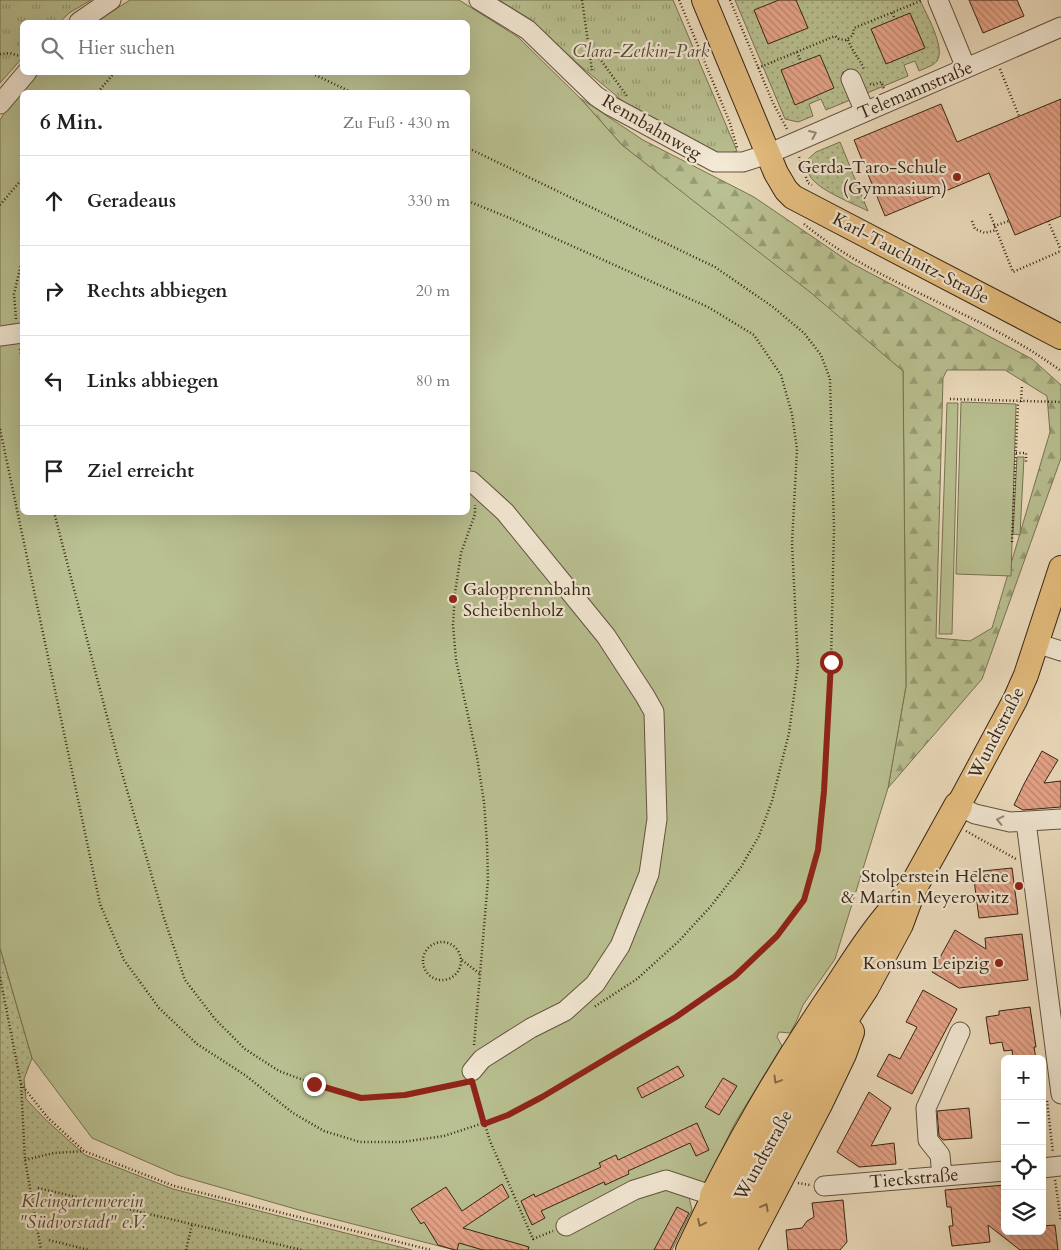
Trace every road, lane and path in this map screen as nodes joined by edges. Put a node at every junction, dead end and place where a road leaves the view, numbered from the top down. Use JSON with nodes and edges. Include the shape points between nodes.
{"nodes":[{"id":1,"x":479,"y":0,"type":"edge"},
{"id":2,"x":582,"y":0,"type":"edge"},
{"id":3,"x":704,"y":0,"type":"edge"},
{"id":4,"x":730,"y":0,"type":"edge"},
{"id":5,"x":923,"y":0,"type":"edge"},
{"id":6,"x":938,"y":0,"type":"edge"},
{"id":7,"x":101,"y":2,"type":"edge"},
{"id":8,"x":892,"y":13,"type":"junction"},
{"id":9,"x":81,"y":20,"type":"edge"},
{"id":10,"x":895,"y":20,"type":"dead end"},
{"id":11,"x":1061,"y":27,"type":"edge"},
{"id":12,"x":847,"y":39,"type":"junction"},
{"id":13,"x":588,"y":44,"type":"junction"},
{"id":14,"x":797,"y":52,"type":"junction"},
{"id":15,"x":0,"y":54,"type":"edge"},
{"id":16,"x":20,"y":57,"type":"edge"},
{"id":17,"x":801,"y":62,"type":"dead end"},
{"id":18,"x":758,"y":68,"type":"junction"},
{"id":19,"x":966,"y":68,"type":"junction"},
{"id":20,"x":24,"y":75,"type":"edge"},
{"id":21,"x":112,"y":75,"type":"edge"},
{"id":22,"x":315,"y":75,"type":"edge"},
{"id":23,"x":1002,"y":76,"type":"dead end"},
{"id":24,"x":859,"y":78,"type":"joint"},
{"id":25,"x":870,"y":84,"type":"dead end"},
{"id":26,"x":100,"y":90,"type":"edge"},
{"id":27,"x":347,"y":90,"type":"edge"},
{"id":28,"x":596,"y":96,"type":"junction"},
{"id":29,"x":635,"y":100,"type":"dead end"},
{"id":30,"x":889,"y":102,"type":"junction"},
{"id":31,"x":0,"y":104,"type":"edge"},
{"id":32,"x":865,"y":112,"type":"junction"},
{"id":33,"x":1019,"y":116,"type":"dead end"},
{"id":34,"x":794,"y":143,"type":"junction"},
{"id":35,"x":470,"y":149,"type":"edge"},
{"id":36,"x":768,"y":154,"type":"junction"},
{"id":37,"x":20,"y":181,"type":"edge"},
{"id":38,"x":816,"y":188,"type":"dead end"},
{"id":39,"x":470,"y":202,"type":"edge"},
{"id":40,"x":0,"y":205,"type":"edge"},
{"id":41,"x":990,"y":214,"type":"dead end"},
{"id":42,"x":1009,"y":220,"type":"dead end"},
{"id":43,"x":972,"y":221,"type":"dead end"},
{"id":44,"x":1048,"y":221,"type":"dead end"},
{"id":45,"x":995,"y":228,"type":"junction"},
{"id":46,"x":1061,"y":250,"type":"edge"},
{"id":47,"x":20,"y":268,"type":"edge"},
{"id":48,"x":13,"y":334,"type":"edge"},
{"id":49,"x":1058,"y":340,"type":"edge"},
{"id":50,"x":20,"y":356,"type":"edge"},
{"id":51,"x":1022,"y":385,"type":"dead end"},
{"id":52,"x":950,"y":400,"type":"dead end"},
{"id":53,"x":1020,"y":402,"type":"junction"},
{"id":54,"x":1061,"y":402,"type":"edge"},
{"id":55,"x":0,"y":429,"type":"edge"},
{"id":56,"x":1016,"y":453,"type":"junction"},
{"id":57,"x":1026,"y":463,"type":"dead end"},
{"id":58,"x":471,"y":481,"type":"joint"},
{"id":59,"x":55,"y":515,"type":"edge"},
{"id":60,"x":1012,"y":542,"type":"dead end"},
{"id":61,"x":1061,"y":568,"type":"edge"},
{"id":62,"x":1036,"y":643,"type":"junction"},
{"id":63,"x":1061,"y":651,"type":"edge"},
{"id":64,"x":958,"y":806,"type":"junction"},
{"id":65,"x":1061,"y":819,"type":"edge"},
{"id":66,"x":1026,"y":822,"type":"junction"},
{"id":67,"x":966,"y":831,"type":"dead end"},
{"id":68,"x":1019,"y":862,"type":"dead end"},
{"id":69,"x":912,"y":889,"type":"junction"},
{"id":70,"x":461,"y":959,"type":"junction"},
{"id":71,"x":480,"y":974,"type":"junction"},
{"id":72,"x":0,"y":977,"type":"edge"},
{"id":73,"x":865,"y":987,"type":"junction"},
{"id":74,"x":592,"y":1008,"type":"dead end"},
{"id":75,"x":960,"y":1032,"type":"dead end"},
{"id":76,"x":1058,"y":1046,"type":"edge"},
{"id":77,"x":816,"y":1062,"type":"junction"},
{"id":78,"x":472,"y":1076,"type":"junction"},
{"id":79,"x":21,"y":1084,"type":"junction"},
{"id":80,"x":1061,"y":1094,"type":"edge"},
{"id":81,"x":484,"y":1124,"type":"junction"},
{"id":82,"x":84,"y":1151,"type":"junction"},
{"id":83,"x":25,"y":1160,"type":"junction"},
{"id":84,"x":1061,"y":1166,"type":"edge"},
{"id":85,"x":1046,"y":1168,"type":"edge"},
{"id":86,"x":1001,"y":1171,"type":"edge"},
{"id":87,"x":942,"y":1176,"type":"junction"},
{"id":88,"x":824,"y":1186,"type":"dead end"},
{"id":89,"x":38,"y":1188,"type":"dead end"},
{"id":90,"x":714,"y":1196,"type":"junction"},
{"id":91,"x":192,"y":1224,"type":"junction"},
{"id":92,"x":566,"y":1226,"type":"joint"},
{"id":93,"x":48,"y":1240,"type":"dead end"},
{"id":94,"x":41,"y":1250,"type":"edge"},
{"id":95,"x":89,"y":1250,"type":"edge"},
{"id":96,"x":186,"y":1250,"type":"edge"},
{"id":97,"x":302,"y":1250,"type":"edge"},
{"id":98,"x":431,"y":1250,"type":"edge"},
{"id":99,"x":688,"y":1250,"type":"edge"},
{"id":100,"x":712,"y":1250,"type":"edge"},
{"id":101,"x":742,"y":1250,"type":"edge"}],
"edges":[{"from":1,"to":28,"type":"street","name":"Rennbahnweg","via":[[528,30]]},
{"from":2,"to":13,"type":"path"},
{"from":3,"to":36,"type":"main road","name":"Karl-Tauchnitz-Straße"},
{"from":4,"to":18,"type":"path"},
{"from":5,"to":8,"type":"path"},
{"from":6,"to":19,"type":"street"},
{"from":7,"to":9,"type":"street"},
{"from":8,"to":10,"type":"path"},
{"from":8,"to":12,"type":"path","via":[[854,28],[853,35]]},
{"from":11,"to":19,"type":"street","name":"Telemannstraße"},
{"from":12,"to":14,"type":"path","via":[[835,36]]},
{"from":12,"to":24,"type":"path","via":[[860,61]]},
{"from":13,"to":28,"type":"path"},
{"from":13,"to":29,"type":"path","via":[[626,96]]},
{"from":14,"to":17,"type":"path"},
{"from":14,"to":18,"type":"path"},
{"from":15,"to":16,"type":"path","via":[[10,53]]},
{"from":18,"to":34,"type":"path"},
{"from":19,"to":30,"type":"street","name":"Telemannstraße"},
{"from":20,"to":31,"type":"street"},
{"from":21,"to":26,"type":"path"},
{"from":22,"to":27,"type":"path"},
{"from":23,"to":33,"type":"path"},
{"from":24,"to":32,"type":"street"},
{"from":25,"to":30,"type":"path","via":[[881,82]]},
{"from":28,"to":36,"type":"street","name":"Rennbahnweg","via":[[715,162],[743,162]]},
{"from":30,"to":32,"type":"street","name":"Telemannstraße"},
{"from":34,"to":32,"type":"street","name":"Telemannstraße","one_way":true},
{"from":34,"to":36,"type":"street","name":"Telemannstraße"},
{"from":34,"to":38,"type":"path","via":[[808,183]]},
{"from":35,"to":81,"type":"path","via":[[715,267],[804,333],[822,355],[830,379],[834,528],[824,791],[818,850],[804,900],[777,936],[735,976],[676,1017],[550,1093]]},
{"from":36,"to":49,"type":"main road","name":"Karl-Tauchnitz-Straße","via":[[782,183],[793,196]]},
{"from":37,"to":40,"type":"path"},
{"from":39,"to":74,"type":"path","via":[[708,307],[754,335],[781,375],[792,414],[797,449],[792,543],[798,665],[789,732],[772,801],[759,836],[741,867],[711,906],[637,979]]},
{"from":41,"to":45,"type":"path"},
{"from":42,"to":45,"type":"path"},
{"from":43,"to":45,"type":"path","via":[[975,229],[985,233]]},
{"from":44,"to":46,"type":"path"},
{"from":45,"to":46,"type":"path","via":[[1013,272]]},
{"from":47,"to":48,"type":"path","via":[[14,294]]},
{"from":48,"to":50,"type":"path"},
{"from":51,"to":53,"type":"path"},
{"from":52,"to":53,"type":"path"},
{"from":53,"to":54,"type":"path"},
{"from":53,"to":56,"type":"path"},
{"from":55,"to":81,"type":"path","via":[[100,904],[124,960],[159,1008],[198,1044],[324,1131],[360,1142],[402,1142],[444,1136]]},
{"from":56,"to":57,"type":"path","via":[[1026,454]]},
{"from":56,"to":60,"type":"path"},
{"from":58,"to":71,"type":"path","via":[[475,514],[461,553],[453,625],[456,660],[484,802],[488,880]]},
{"from":58,"to":78,"type":"street","via":[[505,512],[606,636],[654,712],[657,819],[650,874],[620,946],[595,984],[565,1011],[482,1059]]},
{"from":59,"to":78,"type":"path","via":[[118,759],[185,980],[215,1019],[245,1049],[279,1071],[314,1084],[361,1098],[405,1095]]},
{"from":61,"to":62,"type":"main road","name":"Wundtstraße"},
{"from":62,"to":63,"type":"street"},
{"from":62,"to":64,"type":"main road","name":"Wundtstraße","via":[[1015,700]]},
{"from":66,"to":64,"type":"street","one_way":true,"via":[[984,816]]},
{"from":64,"to":69,"type":"highway","name":"Wundtstraße"},
{"from":65,"to":66,"type":"street"},
{"from":66,"to":76,"type":"street"},
{"from":67,"to":68,"type":"path"},
{"from":69,"to":73,"type":"highway","name":"Wundtstraße","via":[[898,924]]},
{"from":69,"to":77,"type":"highway","name":"Wundtstraße","via":[[846,999]]},
{"from":69,"to":90,"type":"highway","one_way":true,"via":[[871,936],[802,1039],[748,1130]]},
{"from":70,"to":70,"type":"path","via":[[451,944],[439,942],[428,947],[423,959],[426,971],[435,979],[442,980],[458,971]]},
{"from":70,"to":71,"type":"path"},
{"from":71,"to":78,"type":"path"},
{"from":72,"to":79,"type":"path"},
{"from":73,"to":77,"type":"highway","name":"Wundtstraße"},
{"from":101,"to":73,"type":"highway","one_way":true,"via":[[820,1102],[842,1054]]},
{"from":75,"to":87,"type":"street","via":[[926,1108],[928,1140],[940,1155]]},
{"from":76,"to":80,"type":"street"},
{"from":77,"to":100,"type":"highway","name":"Wundtstraße"},
{"from":78,"to":81,"type":"path"},
{"from":79,"to":82,"type":"path","via":[[48,1118]]},
{"from":79,"to":83,"type":"path"},
{"from":81,"to":92,"type":"path","via":[[533,1239]]},
{"from":82,"to":83,"type":"path"},
{"from":82,"to":98,"type":"path","via":[[174,1186]]},
{"from":83,"to":94,"type":"path"},
{"from":84,"to":85,"type":"street"},
{"from":86,"to":87,"type":"street","name":"Tieckstraße"},
{"from":87,"to":88,"type":"street","name":"Tieckstraße"},
{"from":89,"to":91,"type":"path"},
{"from":90,"to":92,"type":"street","via":[[666,1180],[634,1190]]},
{"from":90,"to":99,"type":"main road","one_way":true},
{"from":91,"to":96,"type":"path"},
{"from":91,"to":97,"type":"path"},
{"from":93,"to":95,"type":"path"}]}
